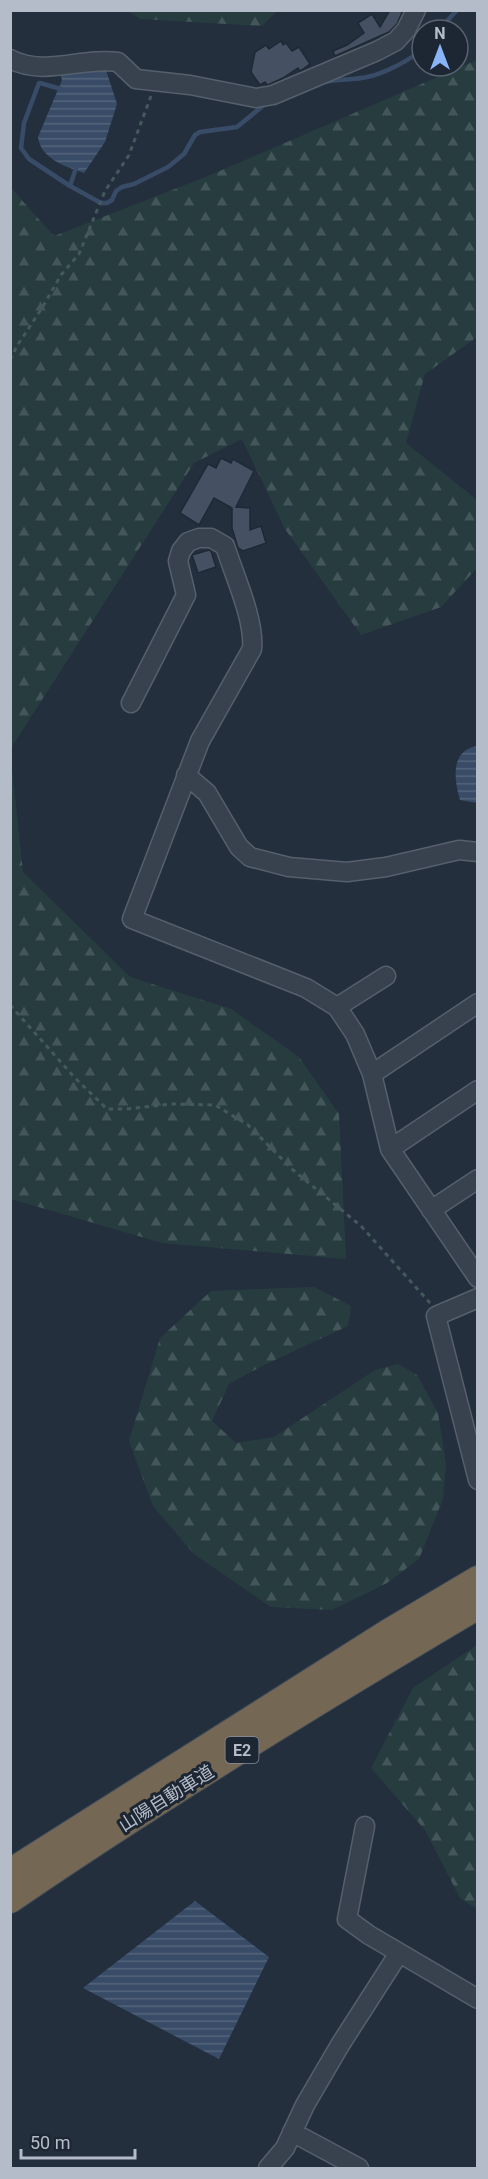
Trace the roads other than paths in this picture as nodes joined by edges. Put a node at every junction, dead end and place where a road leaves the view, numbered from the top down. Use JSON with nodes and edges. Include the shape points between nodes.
{"nodes":[{"id":1,"x":416,"y":10,"type":"edge"},
{"id":2,"x":10,"y":59,"type":"edge"},
{"id":3,"x":130,"y":703,"type":"dead end"},
{"id":4,"x":186,"y":775,"type":"junction"},
{"id":5,"x":477,"y":852,"type":"edge"},
{"id":6,"x":386,"y":976,"type":"dead end"},
{"id":7,"x":477,"y":1003,"type":"edge"},
{"id":8,"x":337,"y":1007,"type":"junction"},
{"id":9,"x":372,"y":1074,"type":"junction"},
{"id":10,"x":477,"y":1090,"type":"edge"},
{"id":11,"x":390,"y":1149,"type":"junction"},
{"id":12,"x":477,"y":1179,"type":"edge"},
{"id":13,"x":431,"y":1210,"type":"junction"},
{"id":14,"x":477,"y":1278,"type":"edge"},
{"id":15,"x":477,"y":1298,"type":"edge"},
{"id":16,"x":477,"y":1480,"type":"edge"},
{"id":17,"x":477,"y":1579,"type":"edge"},
{"id":18,"x":477,"y":1606,"type":"edge"},
{"id":19,"x":127,"y":1822,"type":"junction"},
{"id":20,"x":365,"y":1826,"type":"dead end"},
{"id":21,"x":10,"y":1872,"type":"edge"},
{"id":22,"x":10,"y":1900,"type":"edge"},
{"id":23,"x":10,"y":1915,"type":"edge"},
{"id":24,"x":399,"y":1953,"type":"junction"},
{"id":25,"x":477,"y":1999,"type":"edge"},
{"id":26,"x":292,"y":2132,"type":"junction"},
{"id":27,"x":268,"y":2169,"type":"edge"},
{"id":28,"x":359,"y":2169,"type":"edge"}],
"edges":[{"from":1,"to":2,"type":"street","via":[[396,41],[273,95],[256,98],[136,79],[118,62],[45,68]]},
{"from":3,"to":4,"type":"street","via":[[186,595],[178,561],[181,551],[188,542],[199,538],[210,538],[225,546],[250,621],[252,649],[200,741]]},
{"from":4,"to":5,"type":"street","via":[[207,793],[239,847],[250,856],[289,867],[347,872],[459,850]]},
{"from":4,"to":8,"type":"street","via":[[132,919],[306,988]]},
{"from":6,"to":8,"type":"street"},
{"from":7,"to":9,"type":"street"},
{"from":8,"to":9,"type":"street","via":[[355,1034]]},
{"from":9,"to":11,"type":"street"},
{"from":10,"to":11,"type":"street"},
{"from":11,"to":13,"type":"street"},
{"from":12,"to":13,"type":"street"},
{"from":13,"to":14,"type":"street"},
{"from":15,"to":16,"type":"street","via":[[436,1316]]},
{"from":17,"to":21,"type":"highway","name":"山陽自動車道","number":"E2"},
{"from":18,"to":19,"type":"highway","name":"山陽自動車道","number":"E2"},
{"from":19,"to":22,"type":"highway","name":"山陽自動車道","number":"E2"},
{"from":19,"to":23,"type":"highway"},
{"from":20,"to":24,"type":"street","via":[[347,1919]]},
{"from":24,"to":25,"type":"street"},
{"from":24,"to":26,"type":"street","via":[[340,2045]]},
{"from":26,"to":27,"type":"street"},
{"from":26,"to":28,"type":"street"}]}
